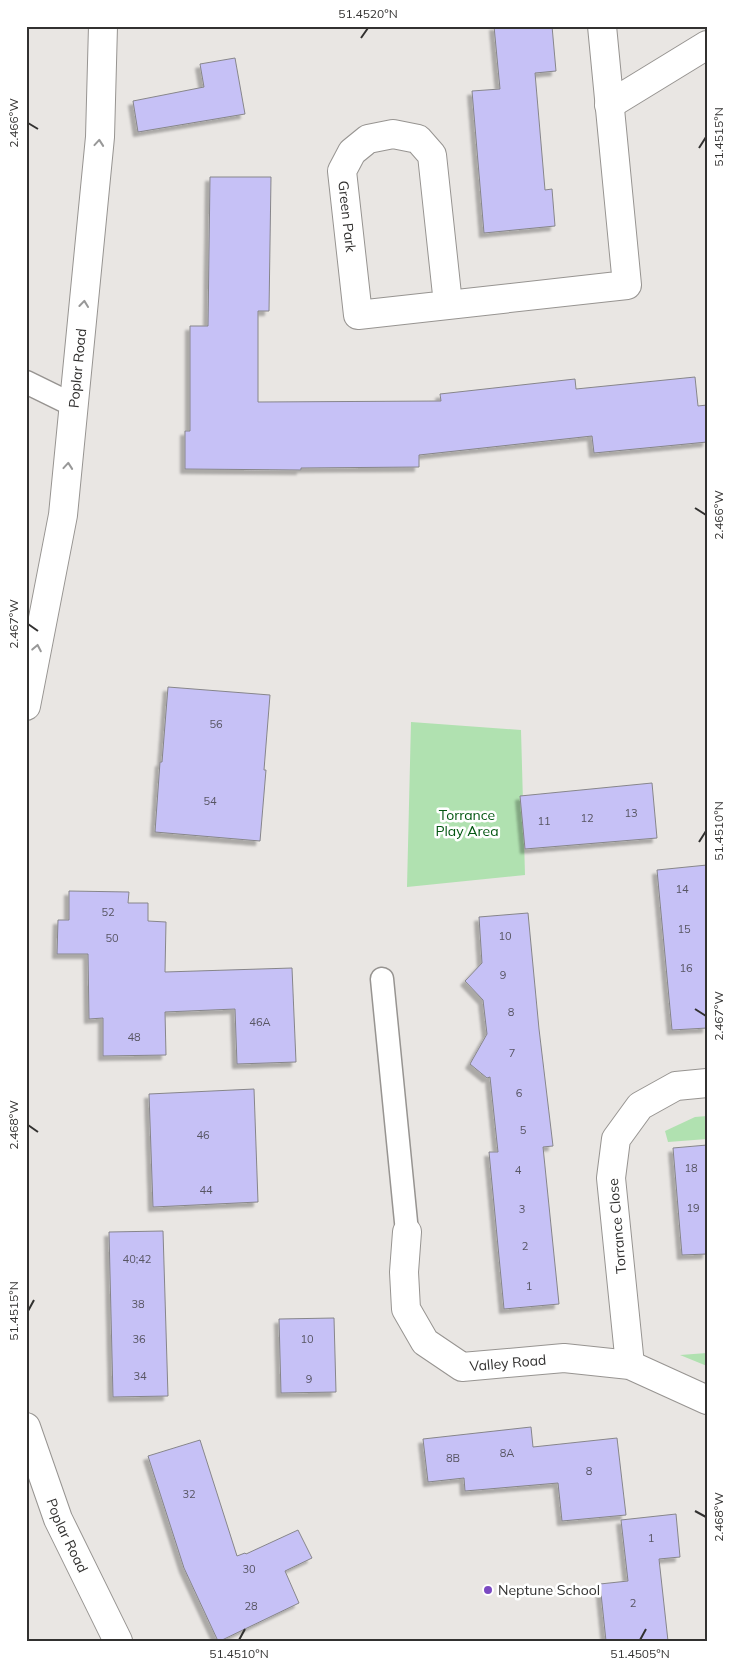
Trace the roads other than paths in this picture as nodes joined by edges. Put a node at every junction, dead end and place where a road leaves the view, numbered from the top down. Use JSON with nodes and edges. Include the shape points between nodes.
{"nodes":[{"id":1,"x":103,"y":26,"type":"edge"},
{"id":2,"x":602,"y":26,"type":"edge"},
{"id":3,"x":707,"y":45,"type":"edge"},
{"id":4,"x":609,"y":105,"type":"junction"},
{"id":5,"x":448,"y":304,"type":"junction"},
{"id":6,"x":26,"y":382,"type":"edge"},
{"id":7,"x":73,"y":405,"type":"junction"},
{"id":8,"x":27,"y":701,"type":"edge"},
{"id":9,"x":382,"y":979,"type":"dead end"},
{"id":10,"x":707,"y":1083,"type":"edge"},
{"id":11,"x":407,"y":1232,"type":"joint"},
{"id":12,"x":630,"y":1365,"type":"junction"},
{"id":13,"x":707,"y":1400,"type":"edge"},
{"id":14,"x":26,"y":1427,"type":"edge"},
{"id":15,"x":118,"y":1641,"type":"edge"}],
"edges":[{"from":7,"to":1,"type":"street","name":"Poplar Road","one_way":true,"via":[[100,137]]},
{"from":2,"to":4,"type":"street","name":"Green Park"},
{"from":3,"to":4,"type":"street"},
{"from":4,"to":5,"type":"street","name":"Green Park","via":[[627,285]]},
{"from":5,"to":5,"type":"street","name":"Green Park","via":[[358,315],[342,171],[352,152],[368,139],[393,134],[418,140],[432,155]]},
{"from":6,"to":7,"type":"lane"},
{"from":8,"to":7,"type":"street","name":"Poplar Road","one_way":true,"via":[[63,515]]},
{"from":9,"to":11,"type":"lane"},
{"from":10,"to":12,"type":"street","name":"Torrance Close","via":[[676,1086],[640,1106],[616,1139],[611,1178]]},
{"from":11,"to":12,"type":"street","name":"Valley Road","via":[[406,1309],[425,1342],[462,1367],[564,1358]]},
{"from":12,"to":13,"type":"street","name":"Valley Road"},
{"from":14,"to":15,"type":"street","name":"Poplar Road","via":[[58,1518]]}]}
